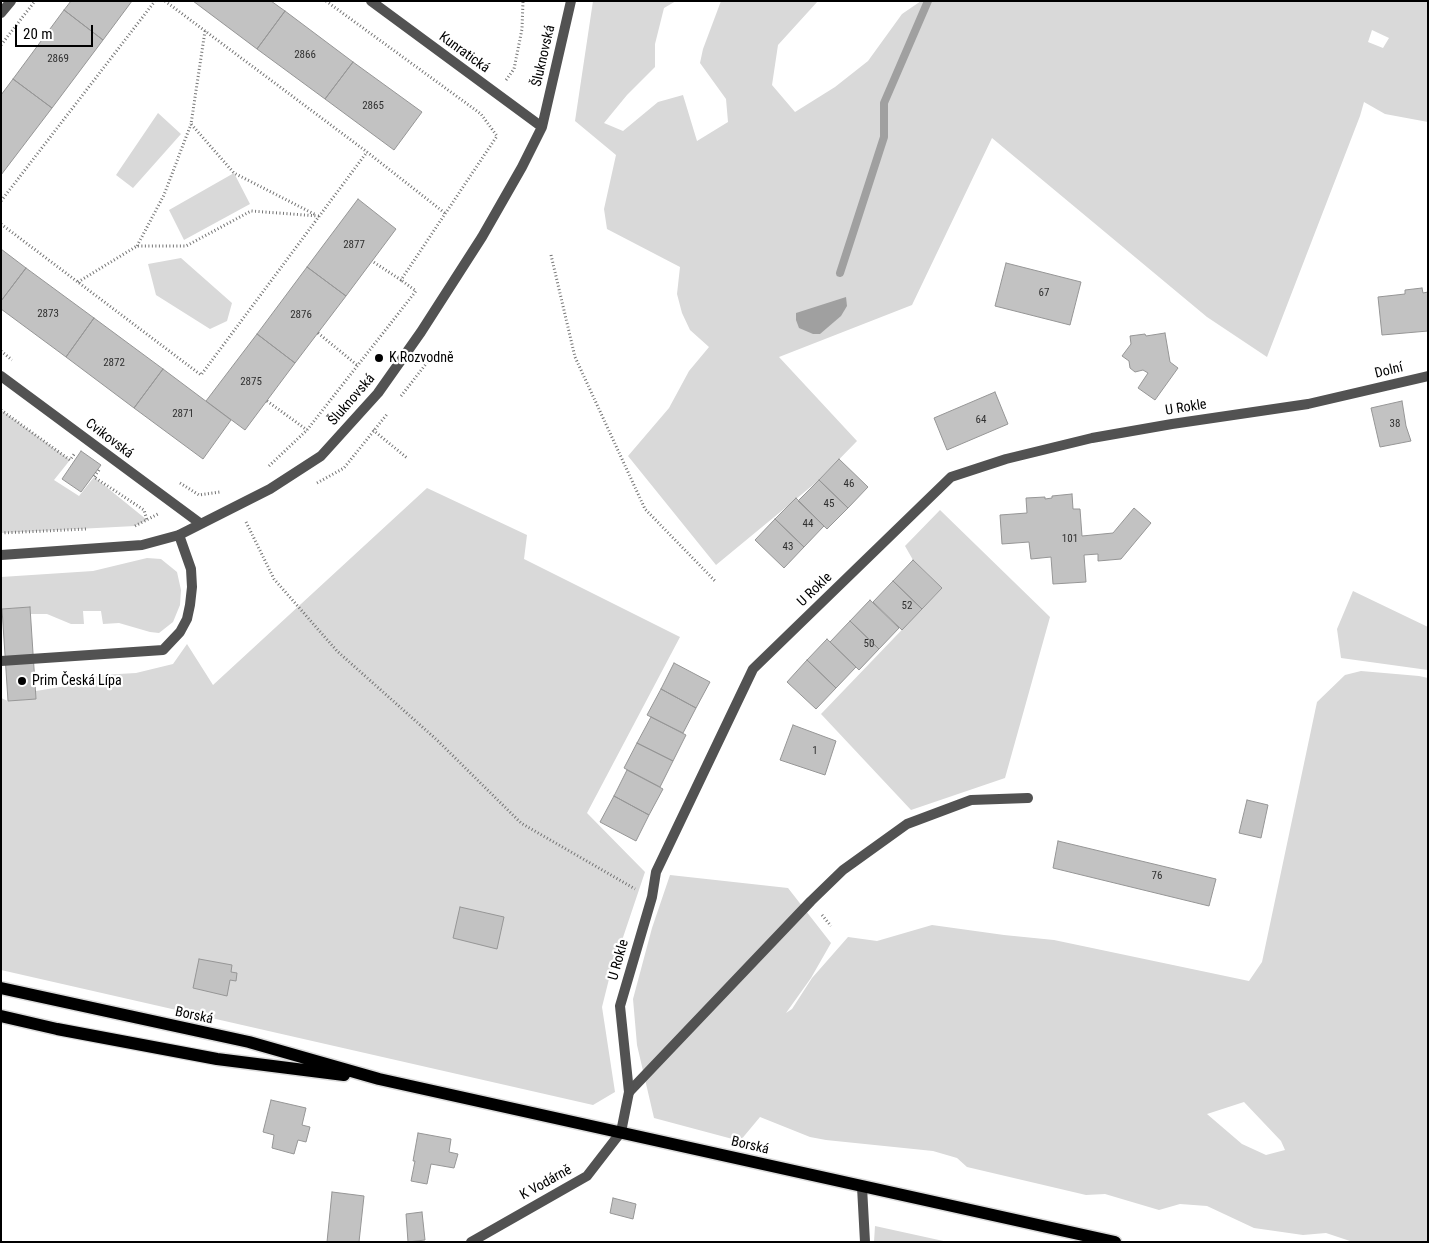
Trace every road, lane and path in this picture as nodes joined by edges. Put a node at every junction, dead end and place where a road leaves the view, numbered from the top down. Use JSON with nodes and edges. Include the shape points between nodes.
{"nodes":[{"id":1,"x":10,"y":1,"type":"edge"},
{"id":2,"x":155,"y":1,"type":"edge"},
{"id":3,"x":165,"y":1,"type":"edge"},
{"id":4,"x":326,"y":1,"type":"edge"},
{"id":5,"x":371,"y":1,"type":"edge"},
{"id":6,"x":524,"y":1,"type":"edge"},
{"id":7,"x":571,"y":1,"type":"edge"},
{"id":8,"x":1,"y":14,"type":"edge"},
{"id":9,"x":205,"y":31,"type":"junction"},
{"id":10,"x":496,"y":94,"type":"junction"},
{"id":11,"x":191,"y":124,"type":"junction"},
{"id":12,"x":542,"y":127,"type":"junction"},
{"id":13,"x":367,"y":152,"type":"junction"},
{"id":14,"x":1,"y":201,"type":"edge"},
{"id":15,"x":446,"y":214,"type":"junction"},
{"id":16,"x":319,"y":216,"type":"junction"},
{"id":17,"x":1,"y":224,"type":"edge"},
{"id":18,"x":137,"y":246,"type":"junction"},
{"id":19,"x":551,"y":255,"type":"dead end"},
{"id":20,"x":372,"y":261,"type":"dead end"},
{"id":21,"x":401,"y":280,"type":"junction"},
{"id":22,"x":78,"y":282,"type":"junction"},
{"id":23,"x":318,"y":333,"type":"dead end"},
{"id":24,"x":357,"y":365,"type":"junction"},
{"id":25,"x":1,"y":376,"type":"edge"},
{"id":26,"x":1428,"y":376,"type":"edge"},
{"id":27,"x":1357,"y":393,"type":"joint"},
{"id":28,"x":267,"y":401,"type":"dead end"},
{"id":29,"x":1,"y":410,"type":"edge"},
{"id":30,"x":307,"y":430,"type":"junction"},
{"id":31,"x":373,"y":430,"type":"dead end"},
{"id":32,"x":407,"y":458,"type":"dead end"},
{"id":33,"x":70,"y":460,"type":"dead end"},
{"id":34,"x":264,"y":471,"type":"dead end"},
{"id":35,"x":222,"y":492,"type":"dead end"},
{"id":36,"x":199,"y":495,"type":"dead end"},
{"id":37,"x":159,"y":514,"type":"dead end"},
{"id":38,"x":245,"y":523,"type":"dead end"},
{"id":39,"x":201,"y":524,"type":"junction"},
{"id":40,"x":126,"y":526,"type":"dead end"},
{"id":41,"x":87,"y":528,"type":"dead end"},
{"id":42,"x":1,"y":533,"type":"edge"},
{"id":43,"x":179,"y":534,"type":"junction"},
{"id":44,"x":1,"y":555,"type":"edge"},
{"id":45,"x":716,"y":582,"type":"dead end"},
{"id":46,"x":1,"y":661,"type":"edge"},
{"id":47,"x":1028,"y":798,"type":"dead end"},
{"id":48,"x":652,"y":897,"type":"junction"},
{"id":49,"x":1,"y":988,"type":"edge"},
{"id":50,"x":1,"y":1016,"type":"edge"},
{"id":51,"x":379,"y":1079,"type":"junction"},
{"id":52,"x":629,"y":1092,"type":"junction"},
{"id":53,"x":621,"y":1132,"type":"junction"},
{"id":54,"x":862,"y":1187,"type":"junction"},
{"id":55,"x":471,"y":1242,"type":"edge"},
{"id":56,"x":865,"y":1242,"type":"edge"},
{"id":57,"x":1115,"y":1242,"type":"edge"}],
"edges":[{"from":1,"to":8,"type":"street"},
{"from":2,"to":14,"type":"path"},
{"from":3,"to":9,"type":"path"},
{"from":4,"to":15,"type":"path","via":[[481,114],[497,136]]},
{"from":5,"to":10,"type":"street","name":"Kunratická"},
{"from":6,"to":10,"type":"path","via":[[514,70]]},
{"from":7,"to":12,"type":"street","name":"Šluknovská"},
{"from":9,"to":11,"type":"path"},
{"from":9,"to":13,"type":"path"},
{"from":10,"to":12,"type":"street","name":"Kunratická"},
{"from":11,"to":16,"type":"path","via":[[234,174]]},
{"from":11,"to":18,"type":"path","via":[[164,195]]},
{"from":12,"to":39,"type":"street","name":"Šluknovská","via":[[482,236],[378,393],[321,456],[270,489]]},
{"from":13,"to":15,"type":"path"},
{"from":13,"to":16,"type":"path"},
{"from":15,"to":21,"type":"path"},
{"from":16,"to":18,"type":"path","via":[[251,211],[186,246]]},
{"from":16,"to":22,"type":"path","via":[[201,375]]},
{"from":17,"to":22,"type":"path"},
{"from":18,"to":22,"type":"path"},
{"from":19,"to":45,"type":"path","via":[[575,357],[645,509]]},
{"from":20,"to":21,"type":"path"},
{"from":21,"to":24,"type":"path","via":[[416,291]]},
{"from":23,"to":24,"type":"path"},
{"from":24,"to":30,"type":"path"},
{"from":25,"to":39,"type":"street","name":"Cvikovská"},
{"from":26,"to":27,"type":"street","name":"Dolní"},
{"from":27,"to":48,"type":"street","name":"U Rokle","via":[[1308,404],[1092,438],[1006,459],[951,477],[753,669],[656,872]]},
{"from":28,"to":30,"type":"path"},
{"from":29,"to":33,"type":"path"},
{"from":30,"to":34,"type":"path"},
{"from":31,"to":32,"type":"path"},
{"from":35,"to":36,"type":"path"},
{"from":37,"to":40,"type":"path","via":[[135,526]]},
{"from":38,"to":48,"type":"path","via":[[274,579],[337,651],[437,740],[521,823]]},
{"from":39,"to":43,"type":"street","name":"Šluknovská"},
{"from":41,"to":42,"type":"path"},
{"from":43,"to":44,"type":"street","name":"Šluknovská","via":[[142,545]]},
{"from":43,"to":46,"type":"street","via":[[191,569],[190,605],[180,632],[162,650]]},
{"from":47,"to":52,"type":"street","via":[[972,800],[907,824],[843,870]]},
{"from":48,"to":52,"type":"street","name":"U Rokle","via":[[620,1006]]},
{"from":49,"to":51,"type":"main road","name":"Borská","via":[[249,1042]]},
{"from":50,"to":51,"type":"main road","name":"Borská","via":[[217,1058]]},
{"from":51,"to":53,"type":"main road","name":"Borská"},
{"from":52,"to":53,"type":"street","name":"U Rokle"},
{"from":53,"to":54,"type":"main road","name":"Borská"},
{"from":53,"to":55,"type":"street","name":"K Vodárně","via":[[587,1176]]},
{"from":54,"to":56,"type":"street"},
{"from":54,"to":57,"type":"main road","name":"Borská"}]}
